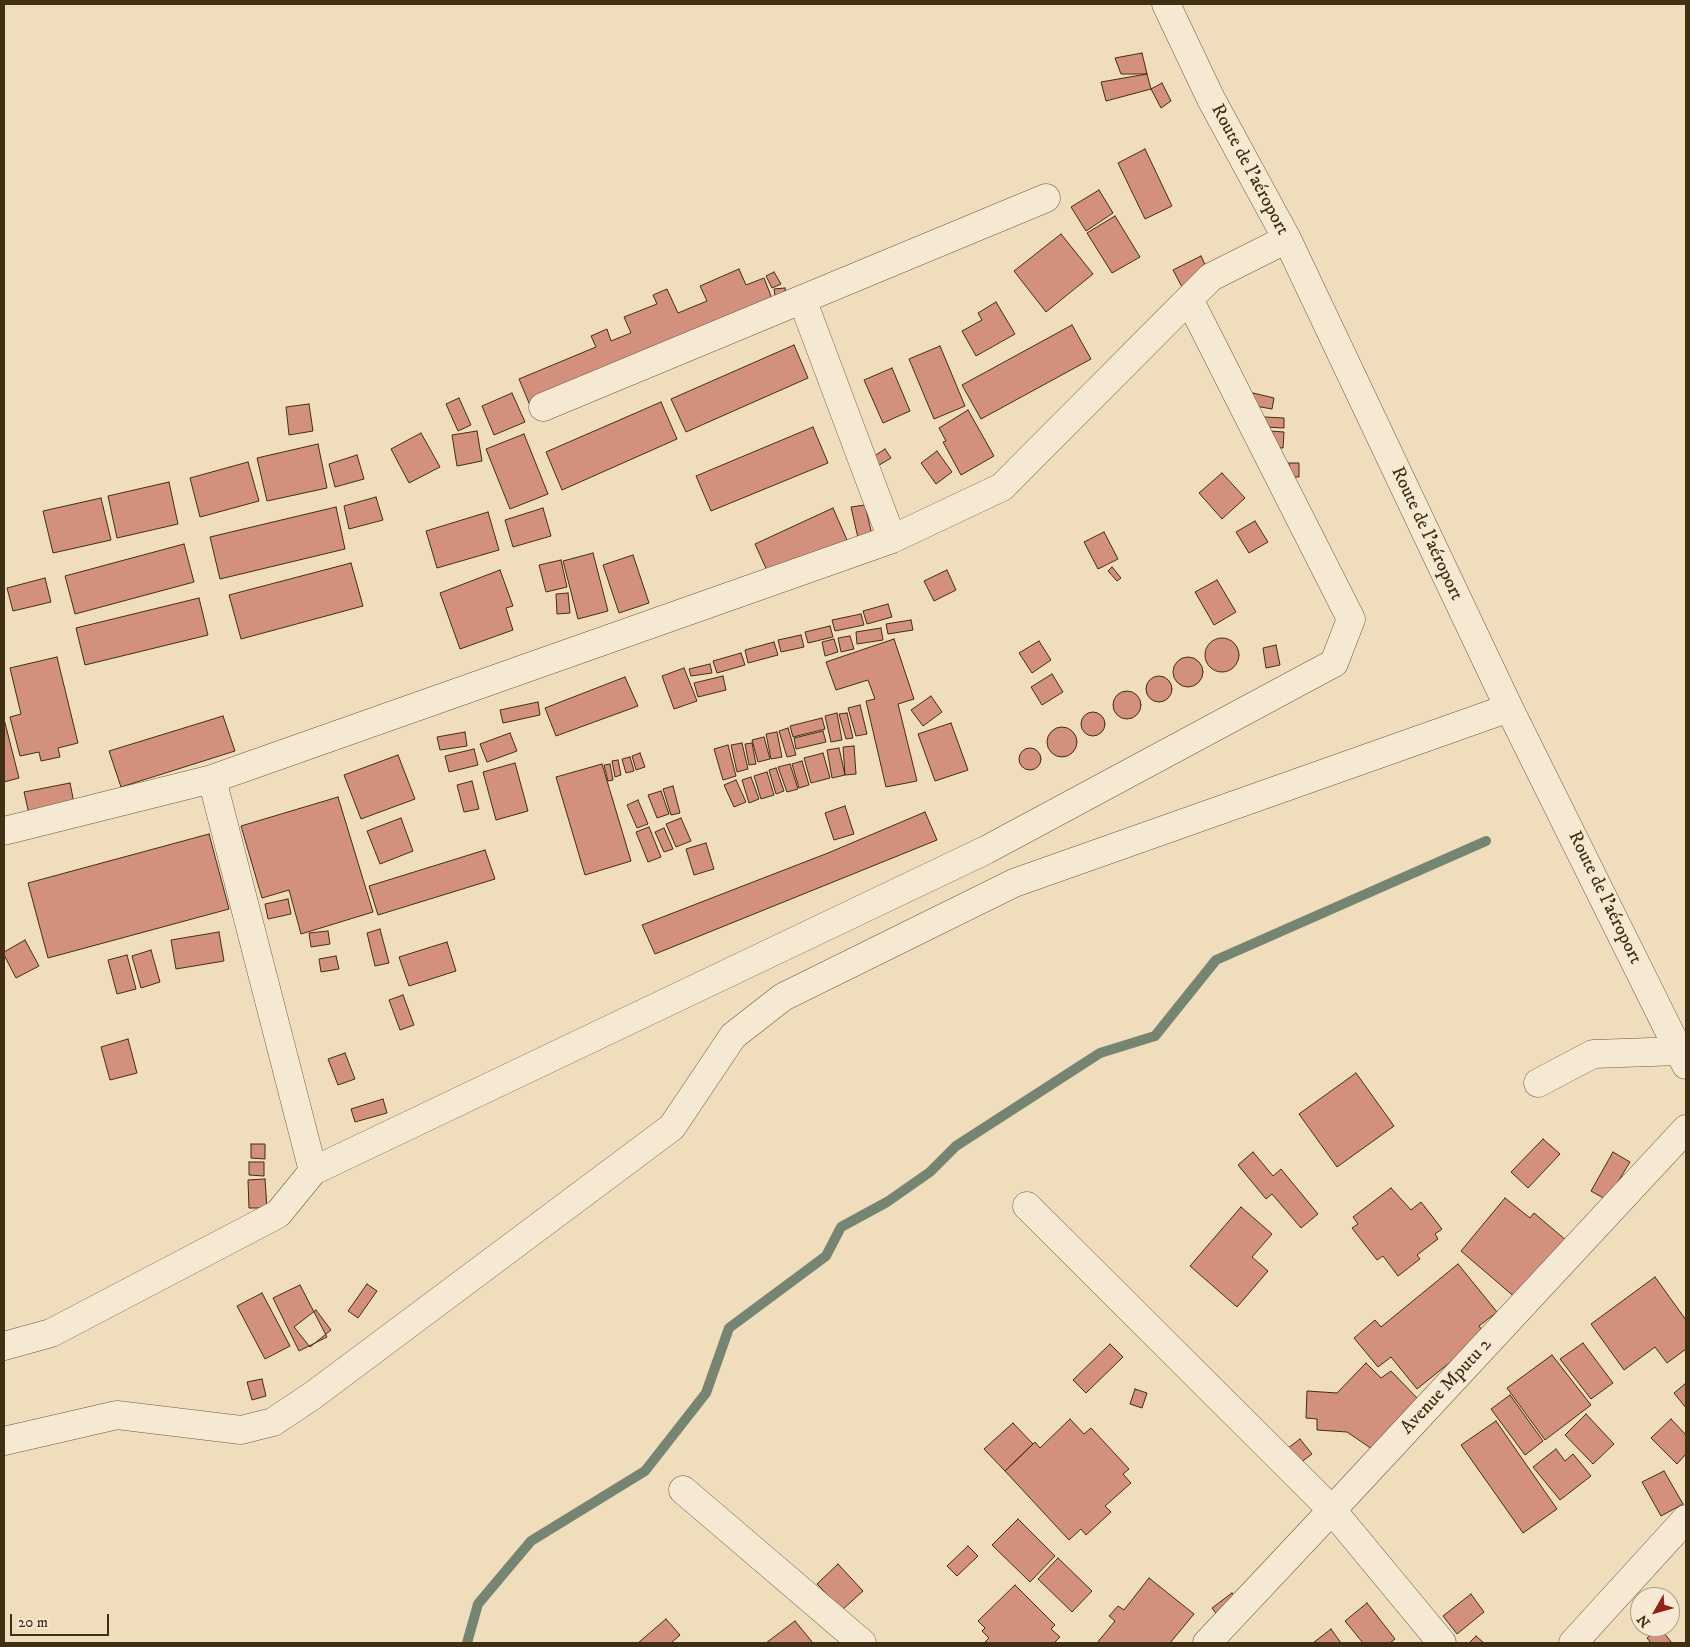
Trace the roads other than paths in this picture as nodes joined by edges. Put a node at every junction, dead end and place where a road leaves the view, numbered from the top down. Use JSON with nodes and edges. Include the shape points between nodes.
{"nodes":[{"id":1,"x":1166,"y":4,"type":"edge"},
{"id":2,"x":1046,"y":198,"type":"dead end"},
{"id":3,"x":1287,"y":239,"type":"junction"},
{"id":4,"x":802,"y":299,"type":"junction"},
{"id":5,"x":1189,"y":299,"type":"junction"},
{"id":6,"x":543,"y":407,"type":"dead end"},
{"id":7,"x":892,"y":539,"type":"junction"},
{"id":8,"x":1509,"y":708,"type":"junction"},
{"id":9,"x":212,"y":779,"type":"junction"},
{"id":10,"x":4,"y":831,"type":"edge"},
{"id":11,"x":1683,"y":1058,"type":"edge"},
{"id":12,"x":1538,"y":1083,"type":"dead end"},
{"id":13,"x":1686,"y":1129,"type":"edge"},
{"id":14,"x":313,"y":1171,"type":"junction"},
{"id":15,"x":1027,"y":1206,"type":"dead end"},
{"id":16,"x":4,"y":1346,"type":"edge"},
{"id":17,"x":4,"y":1441,"type":"edge"},
{"id":18,"x":683,"y":1490,"type":"dead end"},
{"id":19,"x":1332,"y":1510,"type":"junction"},
{"id":20,"x":1686,"y":1519,"type":"edge"},
{"id":21,"x":861,"y":1643,"type":"edge"},
{"id":22,"x":1207,"y":1643,"type":"edge"},
{"id":23,"x":1442,"y":1643,"type":"edge"},
{"id":24,"x":1573,"y":1643,"type":"edge"}],
"edges":[{"from":1,"to":3,"type":"street","name":"Route de l'aéroport","via":[[1211,99]]},
{"from":2,"to":4,"type":"street"},
{"from":3,"to":5,"type":"street","via":[[1211,277]]},
{"from":3,"to":8,"type":"street","name":"Route de l'aéroport"},
{"from":4,"to":6,"type":"street"},
{"from":4,"to":7,"type":"street"},
{"from":5,"to":7,"type":"street","via":[[1002,487]]},
{"from":5,"to":14,"type":"street","via":[[1351,620],[1334,662],[986,850]]},
{"from":7,"to":9,"type":"street"},
{"from":8,"to":11,"type":"street","name":"Route de l'aéroport"},
{"from":8,"to":17,"type":"street","via":[[1014,883],[783,997],[732,1036],[672,1127],[273,1422],[241,1430],[117,1414]]},
{"from":9,"to":10,"type":"street"},
{"from":9,"to":14,"type":"street"},
{"from":11,"to":12,"type":"street","via":[[1593,1054]]},
{"from":13,"to":19,"type":"street","name":"Avenue Mputu 2"},
{"from":14,"to":16,"type":"street","via":[[278,1214],[51,1333]]},
{"from":15,"to":19,"type":"street"},
{"from":18,"to":21,"type":"street"},
{"from":19,"to":22,"type":"street","name":"Avenue Mputu 2"},
{"from":19,"to":23,"type":"street"},
{"from":20,"to":24,"type":"street"}]}
